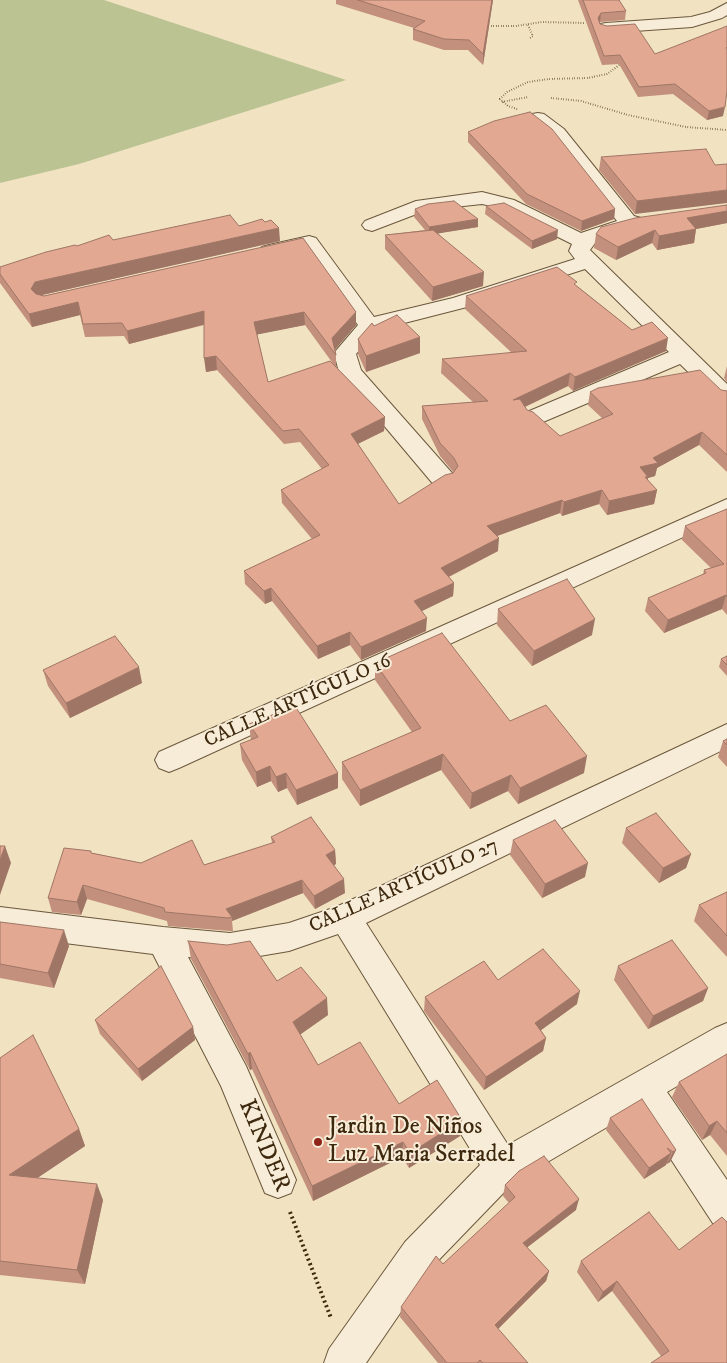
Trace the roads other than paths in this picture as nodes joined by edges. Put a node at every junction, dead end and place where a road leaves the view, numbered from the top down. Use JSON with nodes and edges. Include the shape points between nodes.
{"nodes":[{"id":1,"x":727,"y":8,"type":"edge"},
{"id":2,"x":606,"y":28,"type":"edge"},
{"id":3,"x":538,"y":118,"type":"edge"},
{"id":4,"x":655,"y":219,"type":"edge"},
{"id":5,"x":629,"y":223,"type":"junction"},
{"id":6,"x":372,"y":225,"type":"dead end"},
{"id":7,"x":586,"y":251,"type":"junction"},
{"id":8,"x":250,"y":255,"type":"edge"},
{"id":9,"x":368,"y":325,"type":"junction"},
{"id":10,"x":684,"y":354,"type":"junction"},
{"id":11,"x":727,"y":397,"type":"edge"},
{"id":12,"x":535,"y":417,"type":"edge"},
{"id":13,"x":443,"y":479,"type":"edge"},
{"id":14,"x":727,"y":507,"type":"edge"},
{"id":15,"x":727,"y":735,"type":"edge"},
{"id":16,"x":169,"y":760,"type":"dead end"},
{"id":17,"x":345,"y":918,"type":"junction"},
{"id":18,"x":0,"y":921,"type":"edge"},
{"id":19,"x":163,"y":941,"type":"junction"},
{"id":20,"x":727,"y":1039,"type":"edge"},
{"id":21,"x":644,"y":1088,"type":"junction"},
{"id":22,"x":502,"y":1168,"type":"junction"},
{"id":23,"x":278,"y":1180,"type":"road end"},
{"id":24,"x":727,"y":1212,"type":"edge"},
{"id":25,"x":347,"y":1361,"type":"edge"}],
"edges":[{"from":1,"to":2,"type":"street","via":[[692,22]]},
{"from":3,"to":5,"type":"street","via":[[558,133]]},
{"from":4,"to":5,"type":"street"},
{"from":5,"to":7,"type":"street","via":[[591,235]]},
{"from":6,"to":7,"type":"street","via":[[423,205],[482,198],[507,204]]},
{"from":7,"to":9,"type":"street","via":[[460,303]]},
{"from":7,"to":10,"type":"street"},
{"from":8,"to":9,"type":"street","via":[[309,242]]},
{"from":9,"to":13,"type":"street","via":[[346,353],[350,372]]},
{"from":10,"to":11,"type":"street"},
{"from":10,"to":12,"type":"street"},
{"from":14,"to":16,"type":"street","name":"CALLE ARTÍCULO 16"},
{"from":15,"to":17,"type":"street","name":"CALLE ARTÍCULO 27"},
{"from":17,"to":19,"type":"street","name":"CALLE ARTÍCULO 27","via":[[289,937],[230,947]]},
{"from":17,"to":22,"type":"street"},
{"from":18,"to":19,"type":"street","name":"CALLE ARTÍCULO 27"},
{"from":19,"to":23,"type":"street","name":"KINDER","via":[[234,1077]]},
{"from":20,"to":21,"type":"street"},
{"from":21,"to":22,"type":"street"},
{"from":21,"to":24,"type":"street"},
{"from":22,"to":25,"type":"street","via":[[418,1255]]}]}
